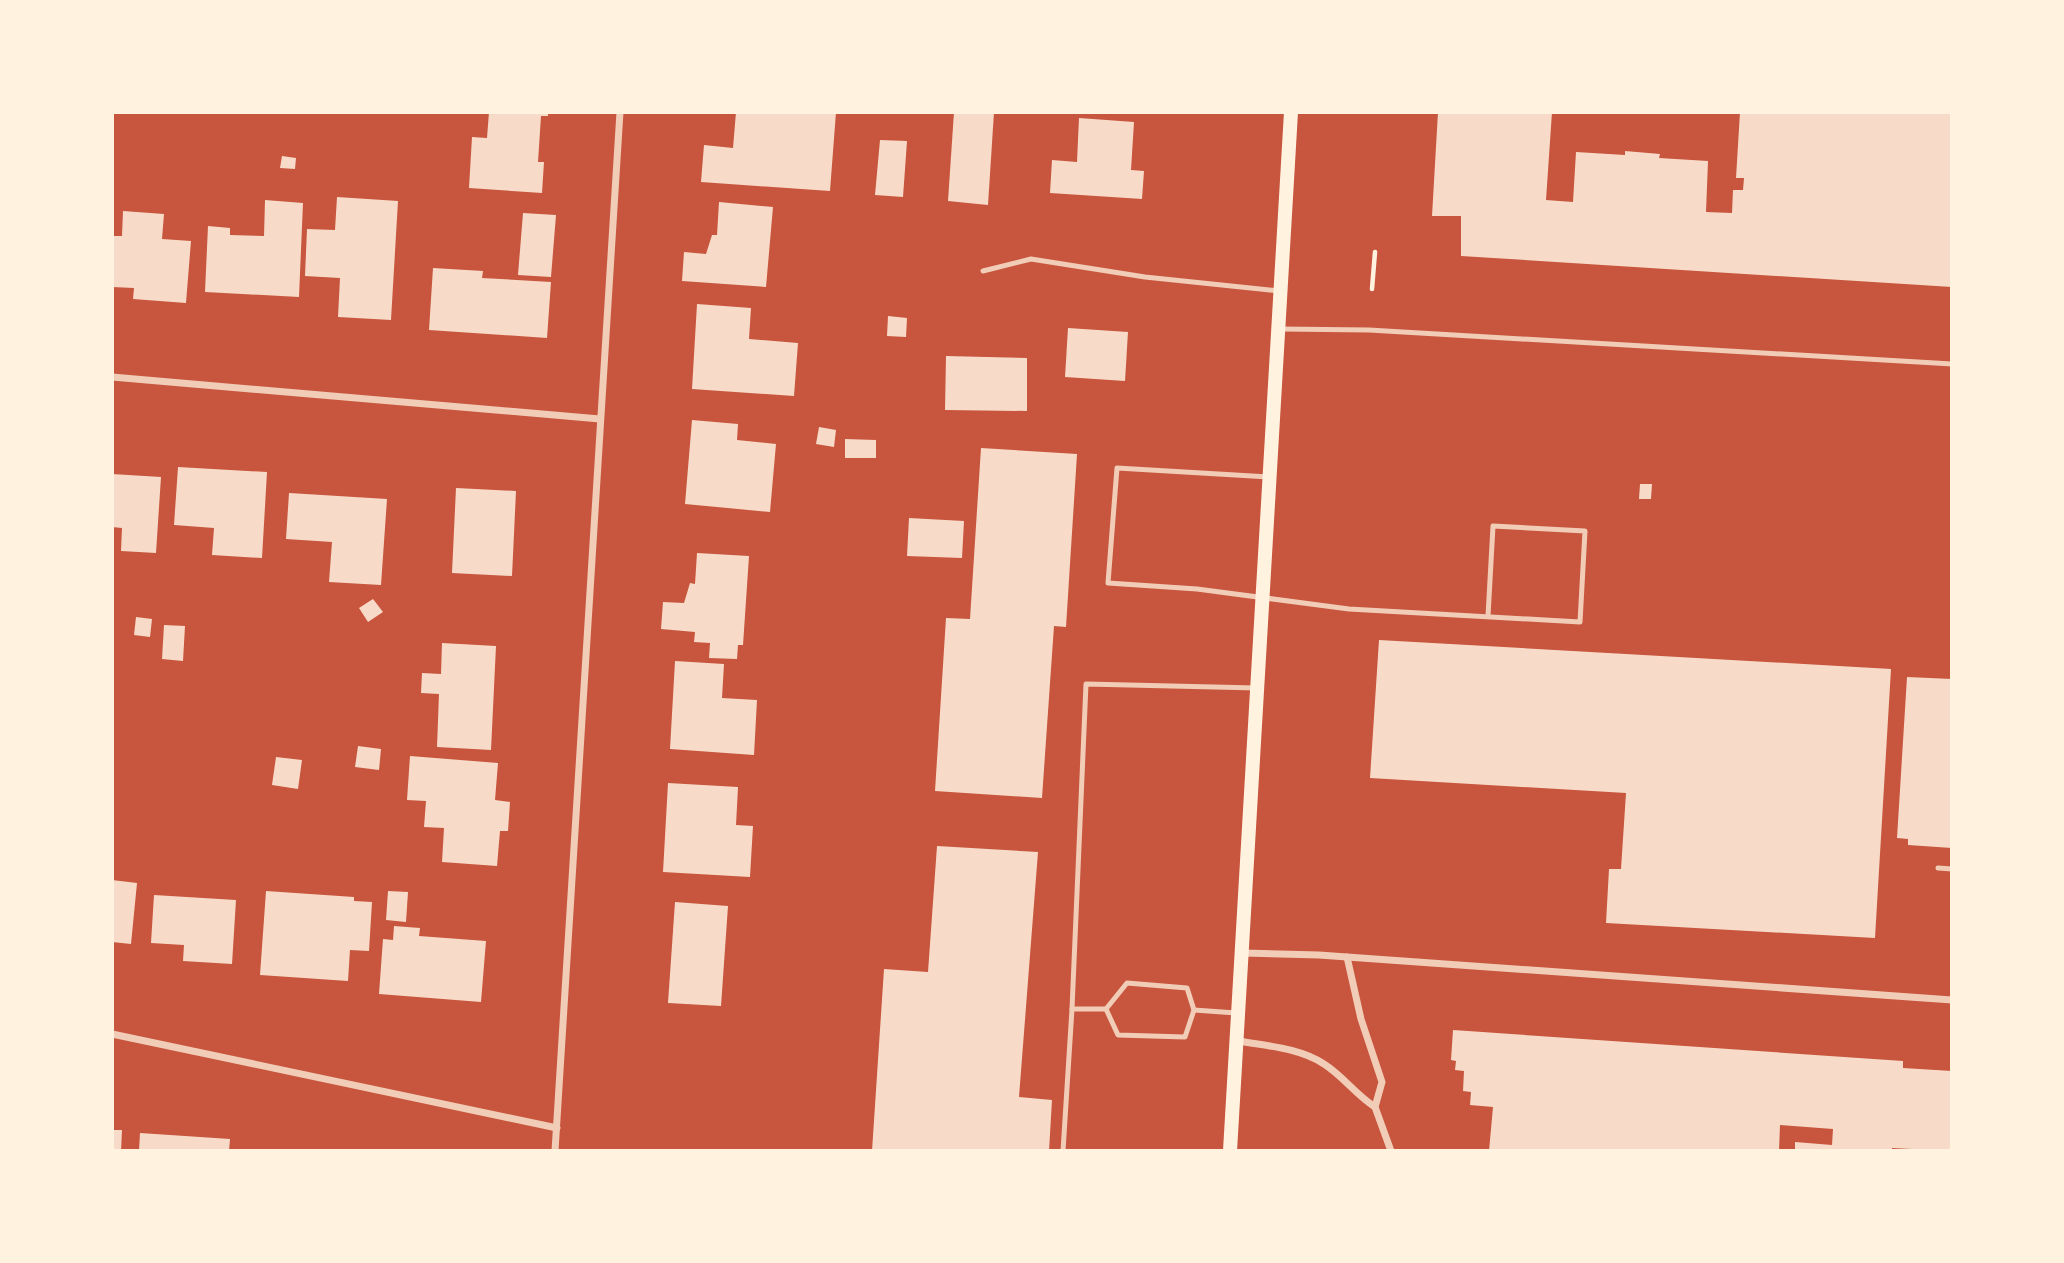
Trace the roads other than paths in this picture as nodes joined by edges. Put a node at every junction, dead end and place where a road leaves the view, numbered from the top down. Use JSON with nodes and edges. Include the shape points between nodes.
{"nodes":[{"id":1,"x":620,"y":112,"type":"edge"},
{"id":2,"x":1291,"y":112,"type":"edge"},
{"id":3,"x":983,"y":271,"type":"dead end"},
{"id":4,"x":1280,"y":291,"type":"junction"},
{"id":5,"x":1278,"y":329,"type":"junction"},
{"id":6,"x":1952,"y":364,"type":"edge"},
{"id":7,"x":112,"y":377,"type":"edge"},
{"id":8,"x":600,"y":419,"type":"junction"},
{"id":9,"x":1269,"y":477,"type":"junction"},
{"id":10,"x":1261,"y":600,"type":"junction"},
{"id":11,"x":1488,"y":616,"type":"junction"},
{"id":12,"x":1257,"y":688,"type":"junction"},
{"id":13,"x":1938,"y":868,"type":"dead end"},
{"id":14,"x":1952,"y":869,"type":"edge"},
{"id":15,"x":1243,"y":953,"type":"junction"},
{"id":16,"x":1346,"y":957,"type":"junction"},
{"id":17,"x":1952,"y":1000,"type":"edge"},
{"id":18,"x":1072,"y":1009,"type":"junction"},
{"id":19,"x":1106,"y":1009,"type":"junction"},
{"id":20,"x":1194,"y":1010,"type":"junction"},
{"id":21,"x":1240,"y":1014,"type":"junction"},
{"id":22,"x":112,"y":1034,"type":"edge"},
{"id":23,"x":1239,"y":1041,"type":"junction"},
{"id":24,"x":1375,"y":1107,"type":"junction"},
{"id":25,"x":557,"y":1128,"type":"junction"},
{"id":26,"x":555,"y":1151,"type":"edge"},
{"id":27,"x":1063,"y":1151,"type":"edge"},
{"id":28,"x":1230,"y":1151,"type":"edge"},
{"id":29,"x":1391,"y":1151,"type":"edge"}],
"edges":[{"from":1,"to":8,"type":"street"},
{"from":2,"to":4,"type":"main road"},
{"from":3,"to":4,"type":"lane","via":[[1031,259]]},
{"from":4,"to":5,"type":"main road"},
{"from":5,"to":6,"type":"lane"},
{"from":5,"to":9,"type":"main road"},
{"from":7,"to":8,"type":"street"},
{"from":8,"to":25,"type":"street"},
{"from":9,"to":10,"type":"main road"},
{"from":9,"to":10,"type":"lane","via":[[1117,468],[1108,583],[1197,589]]},
{"from":10,"to":11,"type":"lane"},
{"from":10,"to":12,"type":"main road"},
{"from":11,"to":11,"type":"lane","via":[[1580,622],[1585,531],[1493,526]]},
{"from":12,"to":15,"type":"main road"},
{"from":12,"to":18,"type":"lane","via":[[1086,684]]},
{"from":13,"to":14,"type":"lane"},
{"from":15,"to":16,"type":"street"},
{"from":15,"to":21,"type":"main road"},
{"from":16,"to":17,"type":"street"},
{"from":16,"to":24,"type":"street","via":[[1382,1082]]},
{"from":18,"to":19,"type":"lane"},
{"from":18,"to":27,"type":"lane"},
{"from":19,"to":20,"type":"lane","via":[[1126,983],[1187,988]]},
{"from":19,"to":20,"type":"lane","via":[[1118,1035],[1185,1037]]},
{"from":20,"to":21,"type":"lane"},
{"from":21,"to":23,"type":"main road"},
{"from":22,"to":25,"type":"street"},
{"from":23,"to":24,"type":"street","via":[[1293,1051],[1324,1063]]},
{"from":23,"to":28,"type":"main road"},
{"from":24,"to":29,"type":"street"},
{"from":25,"to":26,"type":"street"}]}
